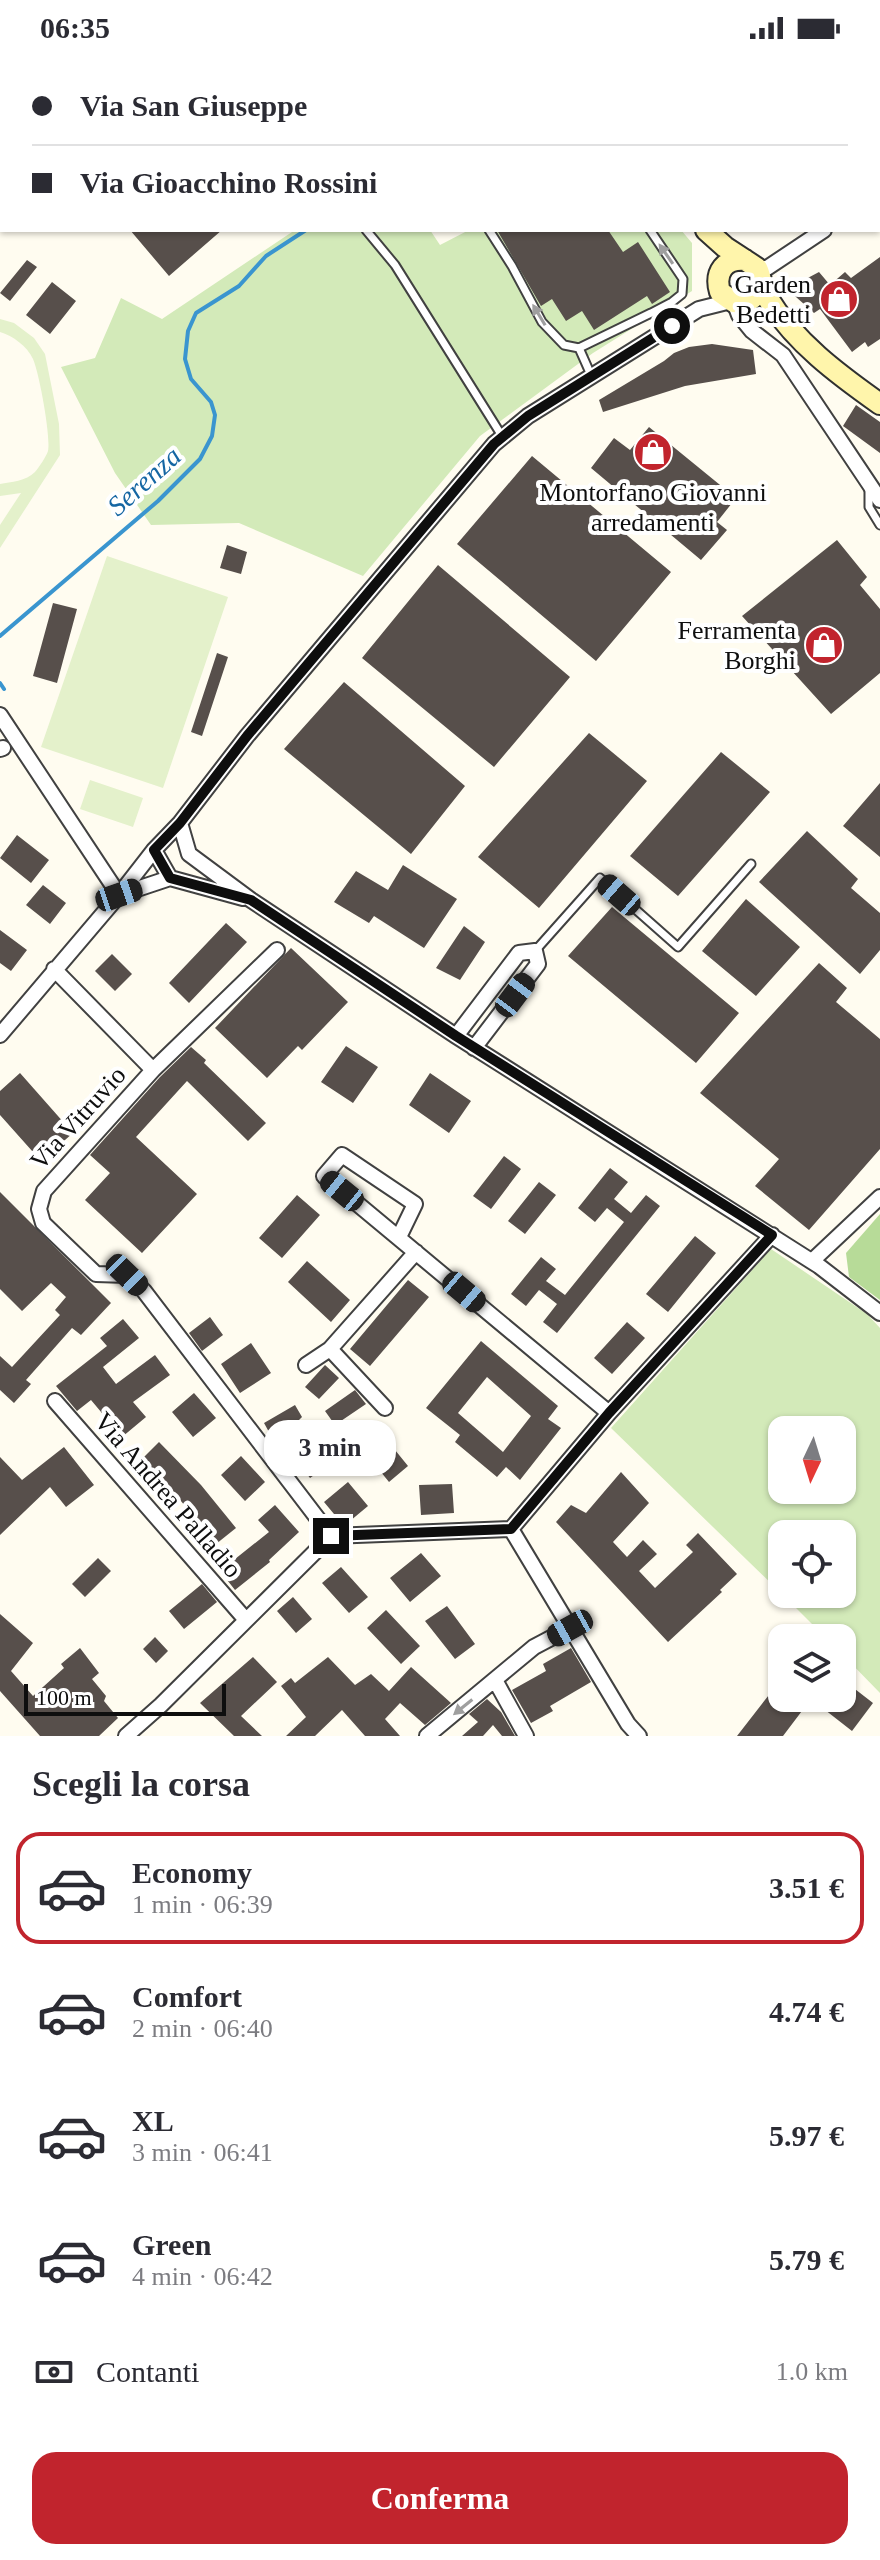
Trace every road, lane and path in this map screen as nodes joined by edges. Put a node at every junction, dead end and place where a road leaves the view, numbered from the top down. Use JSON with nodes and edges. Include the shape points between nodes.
{"nodes":[{"id":1,"x":368,"y":232,"type":"edge"},
{"id":2,"x":490,"y":232,"type":"edge"},
{"id":3,"x":651,"y":232,"type":"edge"},
{"id":4,"x":705,"y":232,"type":"edge"},
{"id":5,"x":706,"y":232,"type":"edge"},
{"id":6,"x":821,"y":232,"type":"edge"},
{"id":7,"x":520,"y":261,"type":"dead end"},
{"id":8,"x":512,"y":266,"type":"junction"},
{"id":9,"x":758,"y":271,"type":"junction"},
{"id":10,"x":720,"y":274,"type":"junction"},
{"id":11,"x":738,"y":303,"type":"junction"},
{"id":12,"x":699,"y":309,"type":"junction"},
{"id":13,"x":780,"y":316,"type":"junction"},
{"id":14,"x":579,"y":348,"type":"junction"},
{"id":15,"x":591,"y":376,"type":"junction"},
{"id":16,"x":880,"y":404,"type":"edge"},
{"id":17,"x":502,"y":436,"type":"junction"},
{"id":18,"x":870,"y":486,"type":"junction"},
{"id":19,"x":880,"y":500,"type":"edge"},
{"id":20,"x":880,"y":525,"type":"edge"},
{"id":21,"x":0,"y":715,"type":"edge"},
{"id":22,"x":180,"y":823,"type":"junction"},
{"id":23,"x":154,"y":850,"type":"junction"},
{"id":24,"x":751,"y":864,"type":"dead end"},
{"id":25,"x":170,"y":878,"type":"junction"},
{"id":26,"x":119,"y":895,"type":"junction"},
{"id":27,"x":251,"y":900,"type":"junction"},
{"id":28,"x":277,"y":950,"type":"dead end"},
{"id":29,"x":535,"y":951,"type":"junction"},
{"id":30,"x":54,"y":969,"type":"junction"},
{"id":31,"x":0,"y":1035,"type":"edge"},
{"id":32,"x":456,"y":1036,"type":"junction"},
{"id":33,"x":474,"y":1048,"type":"junction"},
{"id":34,"x":153,"y":1070,"type":"junction"},
{"id":35,"x":880,"y":1197,"type":"edge"},
{"id":36,"x":772,"y":1235,"type":"junction"},
{"id":37,"x":399,"y":1237,"type":"junction"},
{"id":38,"x":416,"y":1252,"type":"junction"},
{"id":39,"x":812,"y":1261,"type":"junction"},
{"id":40,"x":880,"y":1313,"type":"edge"},
{"id":41,"x":330,"y":1349,"type":"junction"},
{"id":42,"x":306,"y":1365,"type":"dead end"},
{"id":43,"x":55,"y":1401,"type":"dead end"},
{"id":44,"x":385,"y":1408,"type":"dead end"},
{"id":45,"x":609,"y":1413,"type":"junction"},
{"id":46,"x":511,"y":1529,"type":"junction"},
{"id":47,"x":331,"y":1536,"type":"junction"},
{"id":48,"x":246,"y":1620,"type":"junction"},
{"id":49,"x":570,"y":1628,"type":"junction"},
{"id":50,"x":495,"y":1680,"type":"junction"},
{"id":51,"x":126,"y":1736,"type":"edge"},
{"id":52,"x":427,"y":1736,"type":"edge"},
{"id":53,"x":526,"y":1736,"type":"edge"},
{"id":54,"x":639,"y":1736,"type":"edge"}],
"edges":[{"from":1,"to":17,"type":"lane","via":[[395,265]]},
{"from":2,"to":8,"type":"lane"},
{"from":14,"to":3,"type":"lane","one_way":true,"via":[[682,294],[683,279]]},
{"from":4,"to":10,"type":"main road"},
{"from":5,"to":9,"type":"main road"},
{"from":6,"to":9,"type":"street"},
{"from":7,"to":8,"type":"lane"},
{"from":14,"to":8,"type":"lane","one_way":true,"via":[[564,345],[548,329]]},
{"from":9,"to":10,"type":"main road","via":[[732,260]]},
{"from":9,"to":11,"type":"main road","via":[[759,292]]},
{"from":9,"to":13,"type":"main road","via":[[764,294]]},
{"from":10,"to":11,"type":"main road","via":[[720,292]]},
{"from":10,"to":12,"type":"street"},
{"from":11,"to":12,"type":"street"},
{"from":11,"to":13,"type":"main road"},
{"from":11,"to":18,"type":"street","via":[[739,315],[783,355]]},
{"from":12,"to":15,"type":"street"},
{"from":13,"to":16,"type":"main road","via":[[824,362]]},
{"from":14,"to":15,"type":"lane"},
{"from":15,"to":17,"type":"street"},
{"from":17,"to":22,"type":"street","via":[[247,736]]},
{"from":18,"to":19,"type":"street"},
{"from":18,"to":20,"type":"lane","via":[[869,507]]},
{"from":21,"to":26,"type":"street"},
{"from":22,"to":23,"type":"street"},
{"from":22,"to":27,"type":"street","via":[[189,854]]},
{"from":23,"to":25,"type":"street"},
{"from":23,"to":26,"type":"street"},
{"from":24,"to":29,"type":"lane","via":[[678,947],[600,878]]},
{"from":25,"to":26,"type":"street"},
{"from":25,"to":27,"type":"street"},
{"from":26,"to":30,"type":"street"},
{"from":27,"to":32,"type":"street"},
{"from":28,"to":34,"type":"street","name":"Via Vitruvio"},
{"from":29,"to":32,"type":"street","via":[[519,953]]},
{"from":29,"to":33,"type":"street","via":[[538,964]]},
{"from":30,"to":31,"type":"street"},
{"from":30,"to":34,"type":"street"},
{"from":32,"to":33,"type":"street"},
{"from":33,"to":36,"type":"street"},
{"from":34,"to":47,"type":"street","name":"Via Vitruvio","via":[[44,1191],[39,1209],[43,1223],[96,1274],[127,1275],[144,1291]]},
{"from":35,"to":39,"type":"street"},
{"from":36,"to":39,"type":"street"},
{"from":36,"to":45,"type":"street"},
{"from":37,"to":37,"type":"street","via":[[324,1176],[342,1155],[415,1204]]},
{"from":37,"to":38,"type":"street"},
{"from":38,"to":41,"type":"street"},
{"from":38,"to":45,"type":"street"},
{"from":39,"to":40,"type":"street"},
{"from":41,"to":42,"type":"street"},
{"from":41,"to":44,"type":"street"},
{"from":43,"to":48,"type":"street","name":"Via Andrea Palladio"},
{"from":45,"to":46,"type":"street"},
{"from":46,"to":47,"type":"street"},
{"from":46,"to":49,"type":"street"},
{"from":47,"to":48,"type":"street"},
{"from":48,"to":51,"type":"street"},
{"from":49,"to":50,"type":"street","via":[[534,1647]]},
{"from":49,"to":54,"type":"street"},
{"from":50,"to":52,"type":"street","one_way":true},
{"from":50,"to":53,"type":"street"}]}
